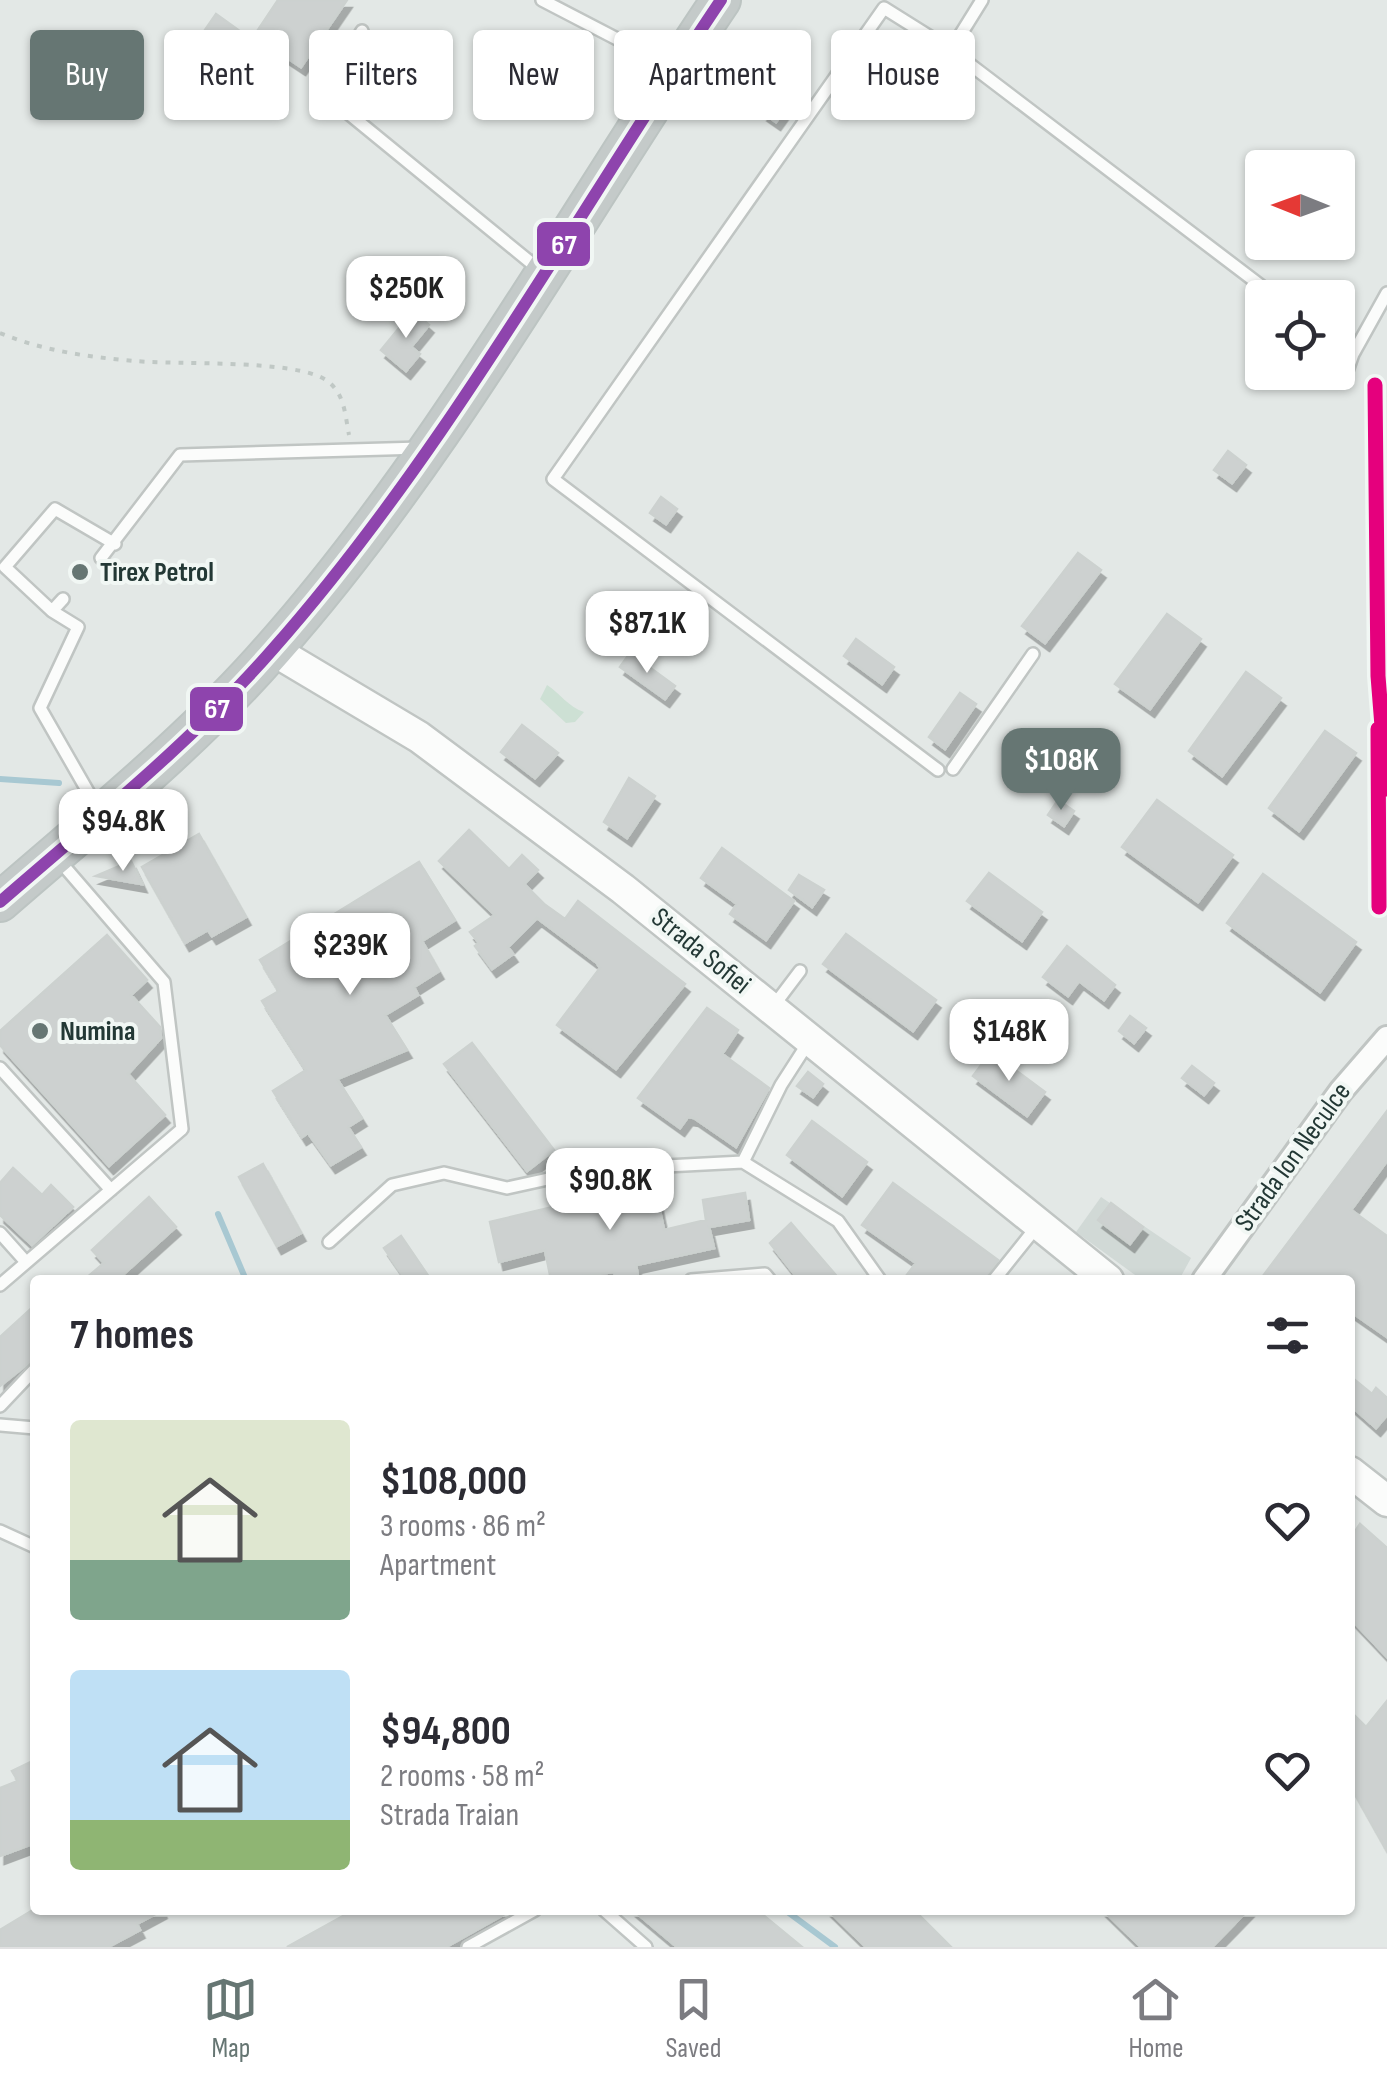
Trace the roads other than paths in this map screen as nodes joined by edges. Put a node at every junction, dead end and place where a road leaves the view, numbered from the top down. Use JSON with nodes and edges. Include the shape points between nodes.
{"nodes":[{"id":1,"x":542,"y":0,"type":"edge"},
{"id":2,"x":721,"y":0,"type":"edge"},
{"id":3,"x":982,"y":0,"type":"edge"},
{"id":4,"x":701,"y":30,"type":"edge"},
{"id":5,"x":869,"y":30,"type":"edge"},
{"id":6,"x":919,"y":30,"type":"edge"},
{"id":7,"x":963,"y":30,"type":"edge"},
{"id":8,"x":614,"y":37,"type":"edge"},
{"id":9,"x":975,"y":68,"type":"edge"},
{"id":10,"x":831,"y":83,"type":"edge"},
{"id":11,"x":357,"y":120,"type":"edge"},
{"id":12,"x":643,"y":120,"type":"edge"},
{"id":13,"x":545,"y":274,"type":"junction"},
{"id":14,"x":1253,"y":280,"type":"edge"},
{"id":15,"x":1387,"y":293,"type":"edge"},
{"id":16,"x":1355,"y":350,"type":"edge"},
{"id":17,"x":425,"y":448,"type":"junction"},
{"id":18,"x":116,"y":544,"type":"junction"},
{"id":19,"x":102,"y":558,"type":"dead end"},
{"id":20,"x":63,"y":599,"type":"dead end"},
{"id":21,"x":52,"y":611,"type":"junction"},
{"id":22,"x":273,"y":650,"type":"junction"},
{"id":23,"x":1033,"y":654,"type":"dead end"},
{"id":24,"x":952,"y":769,"type":"dead end"},
{"id":25,"x":938,"y":770,"type":"dead end"},
{"id":26,"x":101,"y":814,"type":"junction"},
{"id":27,"x":54,"y":854,"type":"junction"},
{"id":28,"x":0,"y":902,"type":"edge"},
{"id":29,"x":800,"y":972,"type":"dead end"},
{"id":30,"x":772,"y":1008,"type":"junction"},
{"id":31,"x":1387,"y":1038,"type":"edge"},
{"id":32,"x":810,"y":1039,"type":"junction"},
{"id":33,"x":0,"y":1068,"type":"edge"},
{"id":34,"x":743,"y":1162,"type":"junction"},
{"id":35,"x":111,"y":1190,"type":"junction"},
{"id":36,"x":1039,"y":1224,"type":"junction"},
{"id":37,"x":0,"y":1233,"type":"edge"},
{"id":38,"x":329,"y":1242,"type":"dead end"},
{"id":39,"x":26,"y":1262,"type":"junction"},
{"id":40,"x":876,"y":1275,"type":"edge"},
{"id":41,"x":998,"y":1275,"type":"edge"},
{"id":42,"x":1102,"y":1275,"type":"edge"},
{"id":43,"x":1208,"y":1275,"type":"edge"},
{"id":44,"x":0,"y":1285,"type":"edge"},
{"id":45,"x":30,"y":1374,"type":"edge"},
{"id":46,"x":0,"y":1406,"type":"edge"},
{"id":47,"x":0,"y":1425,"type":"edge"},
{"id":48,"x":30,"y":1428,"type":"edge"},
{"id":49,"x":1355,"y":1476,"type":"edge"},
{"id":50,"x":1387,"y":1501,"type":"edge"},
{"id":51,"x":0,"y":1531,"type":"edge"},
{"id":52,"x":30,"y":1545,"type":"edge"},
{"id":53,"x":526,"y":1915,"type":"edge"},
{"id":54,"x":610,"y":1915,"type":"edge"},
{"id":55,"x":468,"y":1947,"type":"edge"},
{"id":56,"x":646,"y":1947,"type":"edge"}],
"edges":[{"from":1,"to":8,"type":"lane"},
{"from":2,"to":4,"type":"highway"},
{"from":3,"to":7,"type":"lane"},
{"from":5,"to":6,"type":"lane","via":[[884,8]]},
{"from":9,"to":14,"type":"lane"},
{"from":10,"to":25,"type":"lane","via":[[553,479]]},
{"from":11,"to":13,"type":"lane"},
{"from":12,"to":13,"type":"highway"},
{"from":13,"to":17,"type":"highway"},
{"from":15,"to":16,"type":"lane"},
{"from":17,"to":18,"type":"lane","via":[[180,454]]},
{"from":17,"to":22,"type":"highway"},
{"from":18,"to":19,"type":"lane"},
{"from":18,"to":21,"type":"lane","via":[[55,509],[5,567]]},
{"from":20,"to":21,"type":"lane"},
{"from":21,"to":26,"type":"lane","via":[[78,626],[40,708]]},
{"from":22,"to":26,"type":"highway"},
{"from":22,"to":30,"type":"street","name":"Strada Sofiei","via":[[418,737]]},
{"from":23,"to":24,"type":"lane"},
{"from":26,"to":27,"type":"highway"},
{"from":27,"to":28,"type":"highway"},
{"from":27,"to":35,"type":"lane","via":[[164,982],[182,1129]]},
{"from":29,"to":30,"type":"lane"},
{"from":30,"to":32,"type":"street","name":"Strada Sofiei"},
{"from":31,"to":43,"type":"street","name":"Strada Ion Neculce","via":[[1341,1090]]},
{"from":32,"to":34,"type":"lane"},
{"from":32,"to":36,"type":"street","name":"Strada Sofiei"},
{"from":33,"to":35,"type":"lane"},
{"from":34,"to":38,"type":"lane","via":[[589,1170],[507,1188],[444,1174],[392,1185]]},
{"from":34,"to":40,"type":"lane","via":[[838,1221]]},
{"from":35,"to":39,"type":"lane"},
{"from":36,"to":41,"type":"lane"},
{"from":36,"to":42,"type":"street","name":"Strada Sofiei"},
{"from":37,"to":39,"type":"lane"},
{"from":39,"to":44,"type":"lane"},
{"from":45,"to":46,"type":"lane"},
{"from":47,"to":48,"type":"lane"},
{"from":49,"to":50,"type":"street"},
{"from":51,"to":52,"type":"lane"},
{"from":53,"to":55,"type":"lane"},
{"from":54,"to":56,"type":"lane"}]}
